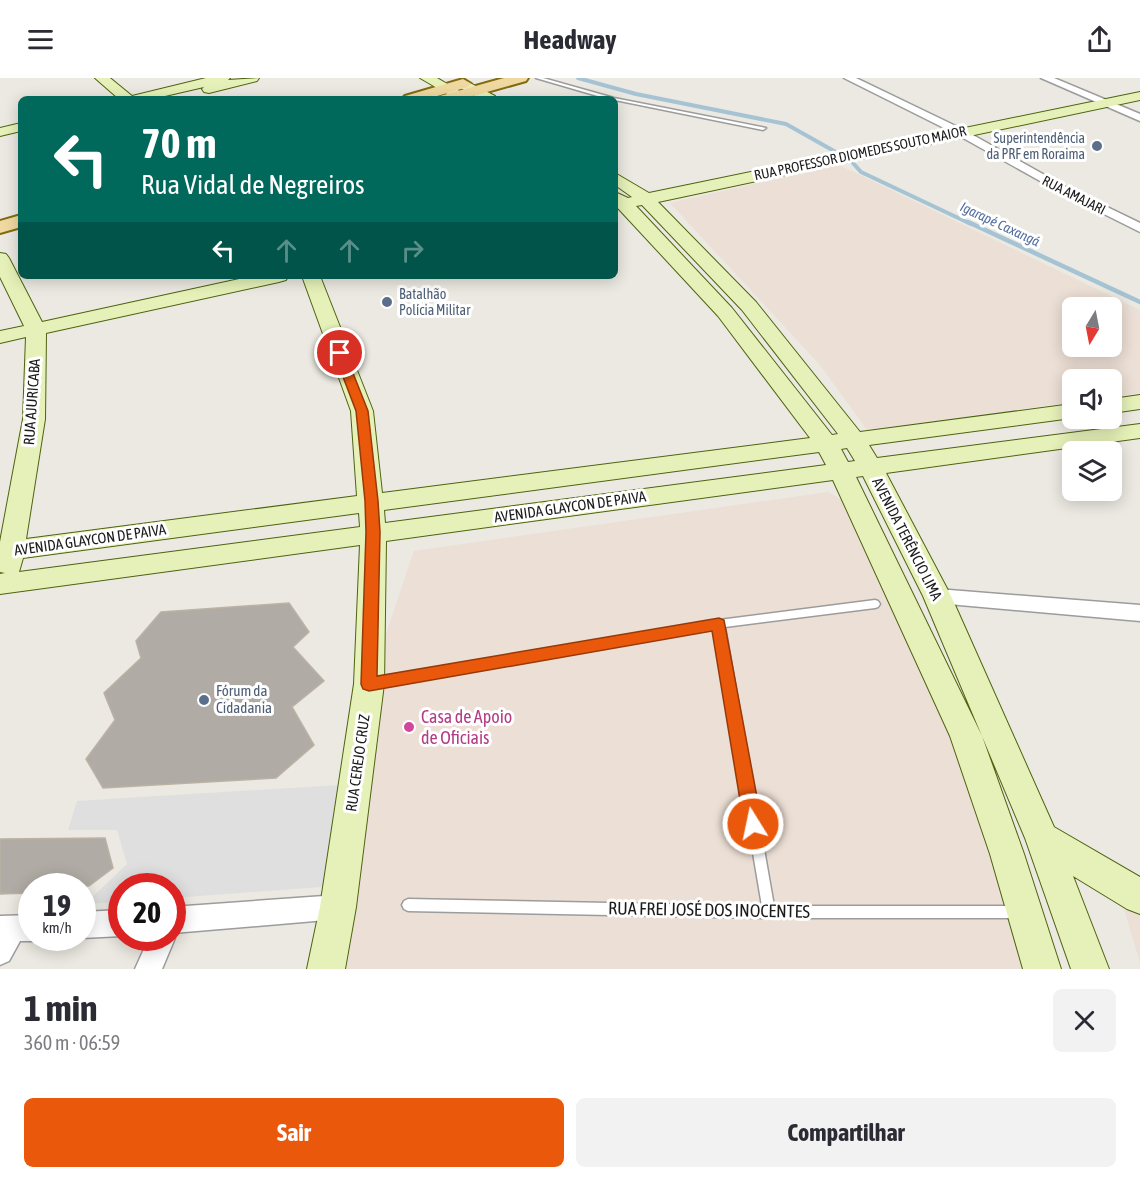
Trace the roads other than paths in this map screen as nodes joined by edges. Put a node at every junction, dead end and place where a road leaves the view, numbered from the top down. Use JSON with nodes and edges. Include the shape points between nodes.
{"nodes":[{"id":1,"x":102,"y":78,"type":"edge"},
{"id":2,"x":224,"y":78,"type":"edge"},
{"id":3,"x":252,"y":78,"type":"edge"},
{"id":4,"x":426,"y":78,"type":"edge"},
{"id":5,"x":486,"y":78,"type":"edge"},
{"id":6,"x":521,"y":78,"type":"edge"},
{"id":7,"x":538,"y":78,"type":"edge"},
{"id":8,"x":849,"y":78,"type":"edge"},
{"id":9,"x":1046,"y":78,"type":"edge"},
{"id":10,"x":460,"y":93,"type":"edge"},
{"id":11,"x":124,"y":96,"type":"edge"},
{"id":12,"x":148,"y":96,"type":"edge"},
{"id":13,"x":180,"y":96,"type":"edge"},
{"id":14,"x":435,"y":96,"type":"edge"},
{"id":15,"x":475,"y":96,"type":"edge"},
{"id":16,"x":603,"y":96,"type":"edge"},
{"id":17,"x":1140,"y":96,"type":"edge"},
{"id":18,"x":618,"y":100,"type":"edge"},
{"id":19,"x":1106,"y":103,"type":"junction"},
{"id":20,"x":1140,"y":118,"type":"edge"},
{"id":21,"x":18,"y":128,"type":"edge"},
{"id":22,"x":763,"y":128,"type":"dead end"},
{"id":23,"x":0,"y":132,"type":"edge"},
{"id":24,"x":960,"y":132,"type":"junction"},
{"id":25,"x":18,"y":136,"type":"edge"},
{"id":26,"x":0,"y":140,"type":"edge"},
{"id":27,"x":618,"y":180,"type":"edge"},
{"id":28,"x":645,"y":198,"type":"junction"},
{"id":29,"x":618,"y":202,"type":"edge"},
{"id":30,"x":18,"y":209,"type":"edge"},
{"id":31,"x":0,"y":213,"type":"edge"},
{"id":32,"x":18,"y":222,"type":"edge"},
{"id":33,"x":0,"y":227,"type":"edge"},
{"id":34,"x":1140,"y":228,"type":"edge"},
{"id":35,"x":0,"y":258,"type":"edge"},
{"id":36,"x":252,"y":279,"type":"edge"},
{"id":37,"x":312,"y":279,"type":"edge"},
{"id":38,"x":36,"y":329,"type":"junction"},
{"id":39,"x":0,"y":337,"type":"edge"},
{"id":40,"x":776,"y":338,"type":"junction"},
{"id":41,"x":750,"y":342,"type":"junction"},
{"id":42,"x":1140,"y":402,"type":"edge"},
{"id":43,"x":1122,"y":405,"type":"edge"},
{"id":44,"x":1062,"y":412,"type":"edge"},
{"id":45,"x":1140,"y":431,"type":"edge"},
{"id":46,"x":853,"y":438,"type":"junction"},
{"id":47,"x":825,"y":442,"type":"junction"},
{"id":48,"x":855,"y":468,"type":"junction"},
{"id":49,"x":371,"y":501,"type":"junction"},
{"id":50,"x":373,"y":532,"type":"junction"},
{"id":51,"x":7,"y":551,"type":"edge"},
{"id":52,"x":0,"y":585,"type":"edge"},
{"id":53,"x":937,"y":596,"type":"junction"},
{"id":54,"x":875,"y":604,"type":"dead end"},
{"id":55,"x":1140,"y":613,"type":"edge"},
{"id":56,"x":719,"y":624,"type":"junction"},
{"id":57,"x":369,"y":684,"type":"junction"},
{"id":58,"x":998,"y":734,"type":"junction"},
{"id":59,"x":966,"y":736,"type":"junction"},
{"id":60,"x":1042,"y":838,"type":"junction"},
{"id":61,"x":1140,"y":897,"type":"edge"},
{"id":62,"x":408,"y":905,"type":"dead end"},
{"id":63,"x":338,"y":907,"type":"junction"},
{"id":64,"x":769,"y":912,"type":"junction"},
{"id":65,"x":1009,"y":912,"type":"dead end"},
{"id":66,"x":186,"y":919,"type":"edge"},
{"id":67,"x":15,"y":929,"type":"edge"},
{"id":68,"x":156,"y":951,"type":"edge"},
{"id":69,"x":0,"y":952,"type":"edge"},
{"id":70,"x":148,"y":969,"type":"edge"},
{"id":71,"x":326,"y":969,"type":"edge"},
{"id":72,"x":1042,"y":969,"type":"edge"},
{"id":73,"x":1090,"y":969,"type":"edge"}],
"edges":[{"from":1,"to":11,"type":"main road"},
{"from":2,"to":12,"type":"main road"},
{"from":3,"to":13,"type":"main road"},
{"from":4,"to":10,"type":"main road"},
{"from":5,"to":10,"type":"main road"},
{"from":6,"to":10,"type":"main road"},
{"from":7,"to":16,"type":"lane"},
{"from":8,"to":24,"type":"street","name":"RUA AMAJARI"},
{"from":9,"to":19,"type":"street"},
{"from":10,"to":14,"type":"main road"},
{"from":10,"to":15,"type":"main road"},
{"from":17,"to":19,"type":"main road","name":"RUA PROFESSOR DIOMEDES SOUTO MAIOR"},
{"from":18,"to":22,"type":"lane"},
{"from":19,"to":20,"type":"street"},
{"from":19,"to":24,"type":"main road","name":"RUA PROFESSOR DIOMEDES SOUTO MAIOR"},
{"from":21,"to":23,"type":"main road"},
{"from":24,"to":28,"type":"main road","name":"RUA PROFESSOR DIOMEDES SOUTO MAIOR"},
{"from":24,"to":34,"type":"street","name":"RUA AMAJARI"},
{"from":25,"to":26,"type":"main road"},
{"from":27,"to":28,"type":"main road","name":"AVENIDA TERÊNCIO LIMA"},
{"from":28,"to":29,"type":"main road","name":"RUA PROFESSOR DIOMEDES SOUTO MAIOR"},
{"from":28,"to":40,"type":"main road","name":"AVENIDA TERÊNCIO LIMA"},
{"from":29,"to":41,"type":"main road","name":"AVENIDA TERÊNCIO LIMA","via":[[726,312]]},
{"from":30,"to":31,"type":"main road"},
{"from":32,"to":33,"type":"main road"},
{"from":35,"to":38,"type":"main road","name":"RUA AJURICABA"},
{"from":36,"to":38,"type":"main road"},
{"from":37,"to":49,"type":"main road","name":"RUA CEREJO CRUZ","via":[[362,411]]},
{"from":38,"to":39,"type":"main road"},
{"from":38,"to":51,"type":"main road","name":"RUA AJURICABA","via":[[34,419]]},
{"from":40,"to":41,"type":"main road"},
{"from":40,"to":46,"type":"main road","name":"AVENIDA TERÊNCIO LIMA"},
{"from":41,"to":47,"type":"main road","name":"AVENIDA TERÊNCIO LIMA"},
{"from":42,"to":43,"type":"main road"},
{"from":44,"to":46,"type":"main road","name":"AVENIDA GLAYCON DE PAIVA"},
{"from":45,"to":48,"type":"main road","name":"AVENIDA GLAYCON DE PAIVA"},
{"from":46,"to":47,"type":"main road","name":"AVENIDA GLAYCON DE PAIVA"},
{"from":46,"to":48,"type":"main road","name":"AVENIDA TERÊNCIO LIMA"},
{"from":47,"to":48,"type":"main road","name":"AVENIDA TERÊNCIO LIMA"},
{"from":47,"to":49,"type":"main road","name":"AVENIDA GLAYCON DE PAIVA"},
{"from":48,"to":50,"type":"main road","name":"AVENIDA GLAYCON DE PAIVA"},
{"from":48,"to":53,"type":"main road","name":"AVENIDA TERÊNCIO LIMA"},
{"from":48,"to":59,"type":"main road","name":"AVENIDA TERÊNCIO LIMA"},
{"from":49,"to":50,"type":"main road","name":"RUA CEREJO CRUZ"},
{"from":49,"to":51,"type":"main road","name":"AVENIDA GLAYCON DE PAIVA"},
{"from":50,"to":52,"type":"main road","name":"AVENIDA GLAYCON DE PAIVA"},
{"from":50,"to":57,"type":"main road","name":"RUA CEREJO CRUZ"},
{"from":51,"to":52,"type":"main road","name":"RUA AJURICABA"},
{"from":53,"to":55,"type":"street"},
{"from":53,"to":58,"type":"main road","name":"AVENIDA TERÊNCIO LIMA"},
{"from":54,"to":56,"type":"lane"},
{"from":56,"to":57,"type":"lane"},
{"from":56,"to":64,"type":"lane"},
{"from":57,"to":63,"type":"main road","name":"RUA CEREJO CRUZ"},
{"from":58,"to":59,"type":"main road"},
{"from":58,"to":60,"type":"main road","name":"AVENIDA TERÊNCIO LIMA"},
{"from":59,"to":72,"type":"main road","name":"AVENIDA TERÊNCIO LIMA"},
{"from":60,"to":61,"type":"main road"},
{"from":60,"to":73,"type":"main road","name":"AVENIDA TERÊNCIO LIMA"},
{"from":62,"to":64,"type":"lane","name":"RUA FREI JOSÉ DOS INOCENTES"},
{"from":63,"to":66,"type":"street"},
{"from":63,"to":71,"type":"main road","name":"RUA CEREJO CRUZ"},
{"from":64,"to":65,"type":"lane","name":"RUA FREI JOSÉ DOS INOCENTES"},
{"from":67,"to":69,"type":"street"},
{"from":68,"to":70,"type":"street"}]}
